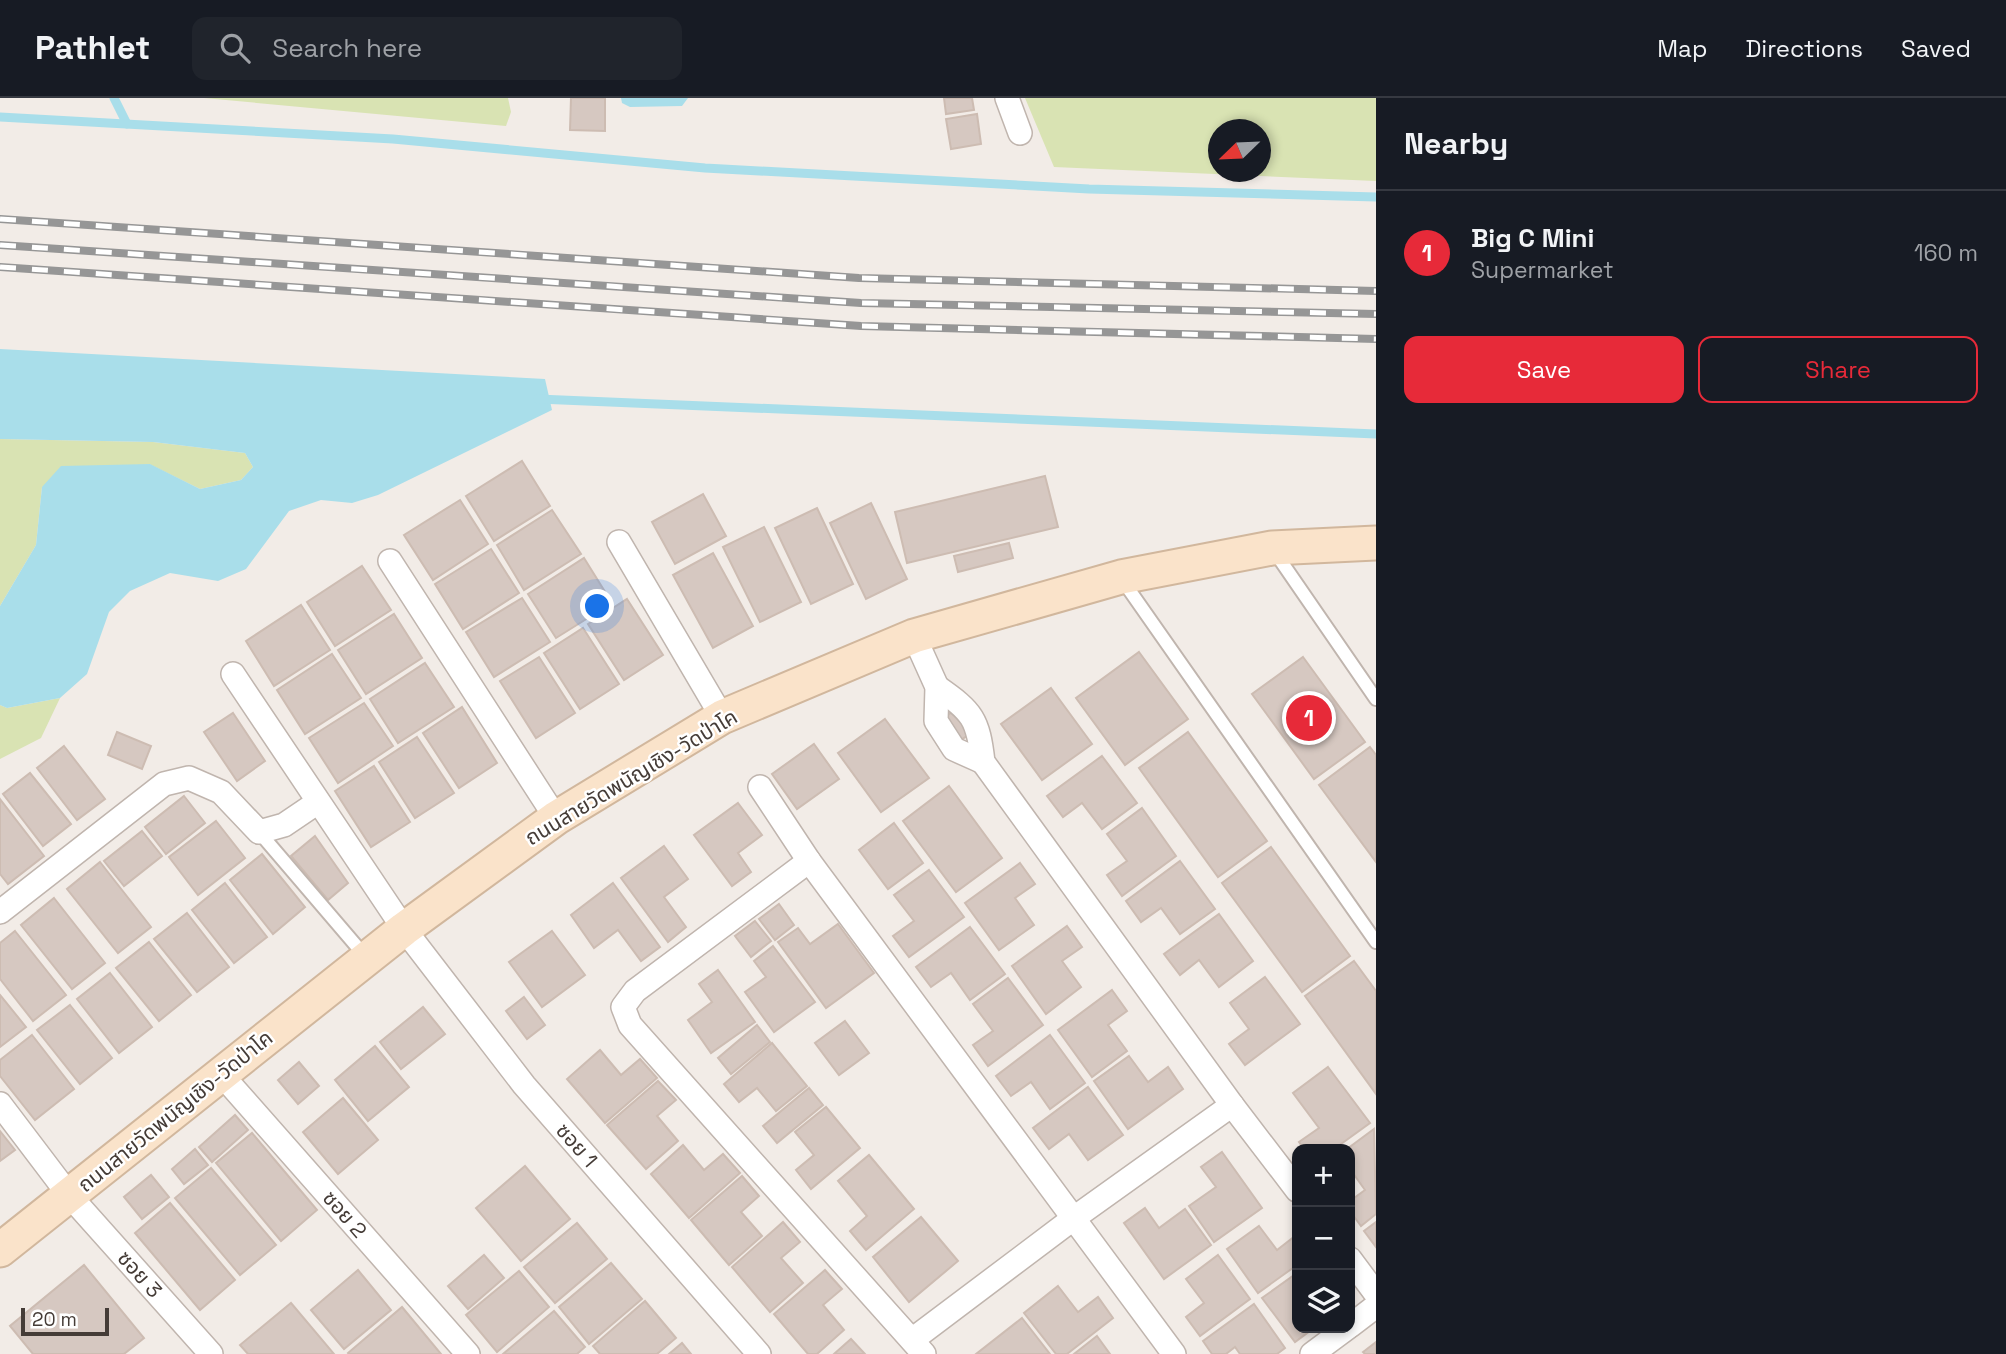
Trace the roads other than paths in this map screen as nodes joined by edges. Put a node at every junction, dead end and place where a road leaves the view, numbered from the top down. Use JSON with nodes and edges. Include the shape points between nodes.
{"nodes":[{"id":1,"x":1007,"y":98,"type":"edge"},
{"id":2,"x":1020,"y":133,"type":"dead end"},
{"id":3,"x":619,"y":542,"type":"dead end"},
{"id":4,"x":1376,"y":543,"type":"edge"},
{"id":5,"x":1272,"y":548,"type":"junction"},
{"id":6,"x":390,"y":561,"type":"dead end"},
{"id":7,"x":1121,"y":578,"type":"junction"},
{"id":8,"x":914,"y":636,"type":"junction"},
{"id":9,"x":233,"y":674,"type":"dead end"},
{"id":10,"x":937,"y":687,"type":"junction"},
{"id":11,"x":1376,"y":699,"type":"edge"},
{"id":12,"x":722,"y":717,"type":"junction"},
{"id":13,"x":983,"y":762,"type":"junction"},
{"id":14,"x":760,"y":788,"type":"dead end"},
{"id":15,"x":318,"y":802,"type":"junction"},
{"id":16,"x":556,"y":818,"type":"junction"},
{"id":17,"x":259,"y":832,"type":"junction"},
{"id":18,"x":809,"y":861,"type":"junction"},
{"id":19,"x":0,"y":912,"type":"edge"},
{"id":20,"x":404,"y":929,"type":"junction"},
{"id":21,"x":1376,"y":942,"type":"edge"},
{"id":22,"x":367,"y":958,"type":"junction"},
{"id":23,"x":221,"y":1074,"type":"junction"},
{"id":24,"x":0,"y":1104,"type":"edge"},
{"id":25,"x":1232,"y":1105,"type":"junction"},
{"id":26,"x":1292,"y":1183,"type":"edge"},
{"id":27,"x":69,"y":1195,"type":"junction"},
{"id":28,"x":1074,"y":1218,"type":"junction"},
{"id":29,"x":0,"y":1250,"type":"edge"},
{"id":30,"x":1355,"y":1266,"type":"edge"},
{"id":31,"x":1376,"y":1294,"type":"edge"},
{"id":32,"x":1376,"y":1306,"type":"edge"},
{"id":33,"x":1355,"y":1322,"type":"edge"},
{"id":34,"x":1340,"y":1333,"type":"edge"},
{"id":35,"x":918,"y":1347,"type":"edge"},
{"id":36,"x":211,"y":1354,"type":"edge"},
{"id":37,"x":468,"y":1354,"type":"edge"},
{"id":38,"x":759,"y":1354,"type":"edge"},
{"id":39,"x":1174,"y":1354,"type":"edge"},
{"id":40,"x":1312,"y":1354,"type":"edge"}],
"edges":[{"from":1,"to":2,"type":"street"},
{"from":3,"to":12,"type":"street"},
{"from":4,"to":5,"type":"main road","name":"ถนนสายวัดพนัญเชิง-วัดป่าโค"},
{"from":5,"to":7,"type":"main road","name":"ถนนสายวัดพนัญเชิง-วัดป่าโค"},
{"from":5,"to":11,"type":"lane"},
{"from":6,"to":16,"type":"street"},
{"from":7,"to":8,"type":"main road","name":"ถนนสายวัดพนัญเชิง-วัดป่าโค"},
{"from":7,"to":21,"type":"lane"},
{"from":8,"to":10,"type":"street"},
{"from":8,"to":12,"type":"main road","name":"ถนนสายวัดพนัญเชิง-วัดป่าโค"},
{"from":9,"to":15,"type":"street","name":"ซอย 1"},
{"from":10,"to":13,"type":"street","via":[[963,705],[980,731]]},
{"from":10,"to":13,"type":"street","via":[[936,721],[954,749]]},
{"from":12,"to":16,"type":"main road","name":"ถนนสายวัดพนัญเชิง-วัดป่าโค"},
{"from":13,"to":25,"type":"street"},
{"from":14,"to":18,"type":"street"},
{"from":15,"to":17,"type":"street","via":[[284,825]]},
{"from":15,"to":20,"type":"street","name":"ซอย 1"},
{"from":16,"to":20,"type":"main road","name":"ถนนสายวัดพนัญเชิง-วัดป่าโค"},
{"from":17,"to":19,"type":"street","via":[[221,792],[190,778],[164,784]]},
{"from":17,"to":22,"type":"lane"},
{"from":18,"to":28,"type":"street"},
{"from":18,"to":35,"type":"street","via":[[635,991],[623,1007],[630,1026]]},
{"from":20,"to":22,"type":"main road","name":"ถนนสายวัดพนัญเชิง-วัดป่าโค"},
{"from":20,"to":38,"type":"street","name":"ซอย 1","via":[[524,1085]]},
{"from":22,"to":23,"type":"main road","name":"ถนนสายวัดพนัญเชิง-วัดป่าโค"},
{"from":23,"to":27,"type":"main road","name":"ถนนสายวัดพนัญเชิง-วัดป่าโค"},
{"from":23,"to":37,"type":"street","name":"ซอย 2"},
{"from":24,"to":27,"type":"street","name":"ซอย 3"},
{"from":25,"to":26,"type":"street"},
{"from":25,"to":28,"type":"street"},
{"from":27,"to":29,"type":"main road","name":"ถนนสายวัดพนัญเชิง-วัดป่าโค"},
{"from":27,"to":36,"type":"street","name":"ซอย 3"},
{"from":28,"to":35,"type":"street"},
{"from":28,"to":39,"type":"street"},
{"from":30,"to":31,"type":"street"},
{"from":32,"to":33,"type":"street"},
{"from":34,"to":40,"type":"street"}]}
